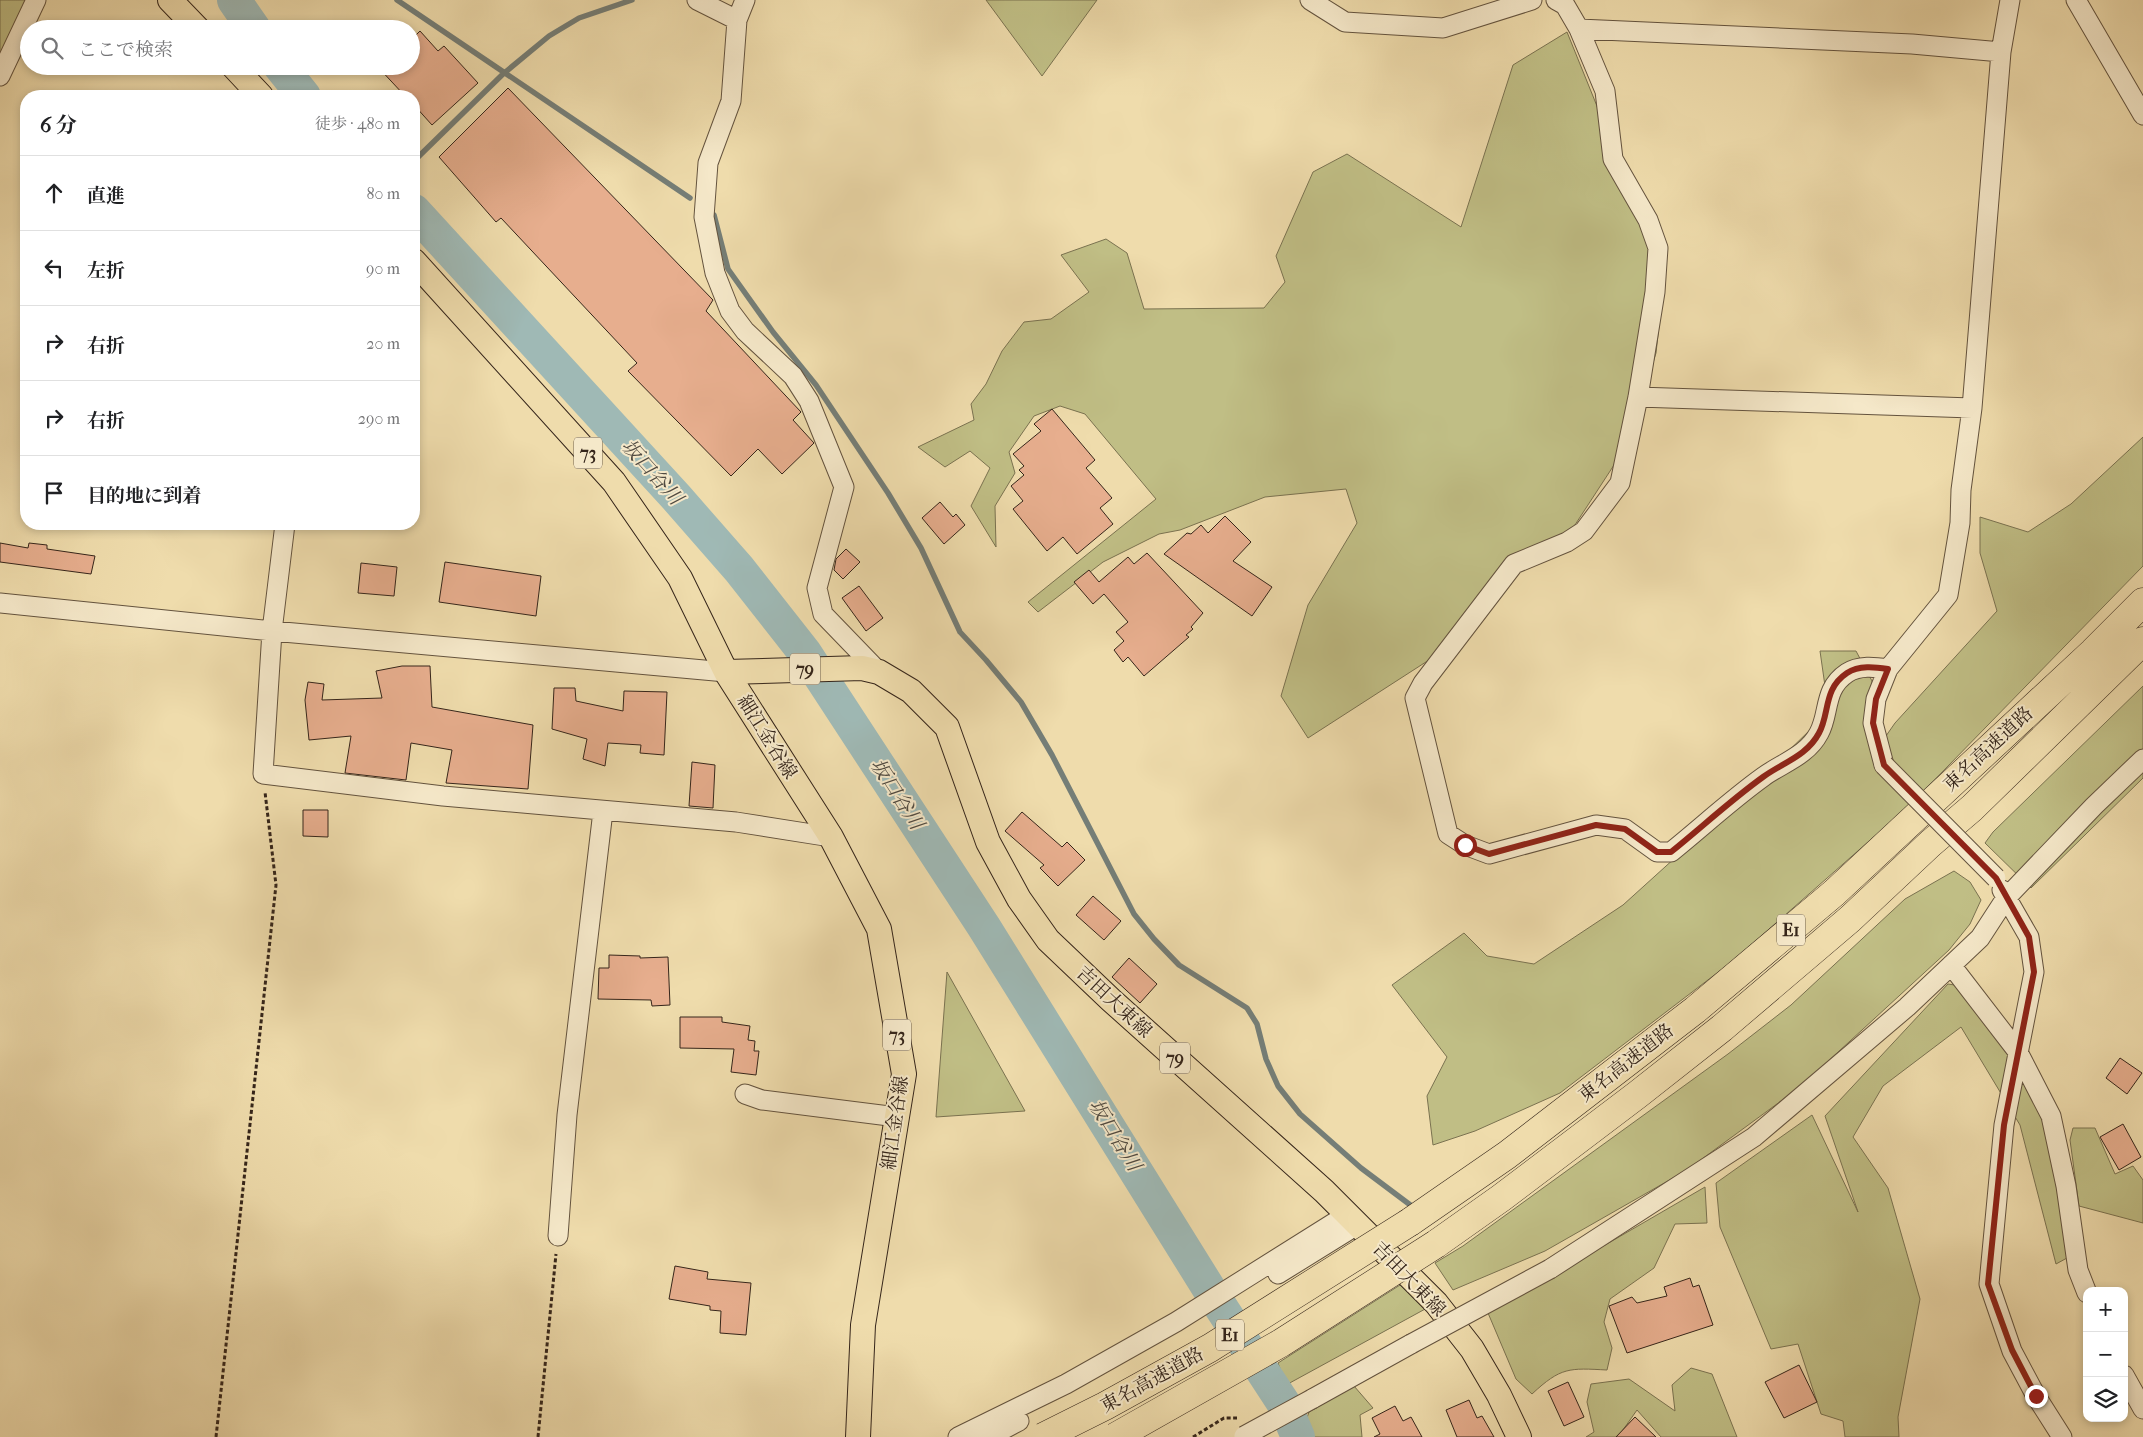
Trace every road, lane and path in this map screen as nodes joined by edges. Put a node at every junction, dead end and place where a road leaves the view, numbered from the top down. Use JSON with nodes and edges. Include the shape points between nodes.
{"nodes":[{"id":1,"x":36,"y":0,"type":"edge"},
{"id":2,"x":170,"y":0,"type":"edge"},
{"id":3,"x":697,"y":0,"type":"edge"},
{"id":4,"x":745,"y":0,"type":"edge"},
{"id":5,"x":1310,"y":0,"type":"edge"},
{"id":6,"x":1532,"y":0,"type":"edge"},
{"id":7,"x":1556,"y":0,"type":"edge"},
{"id":8,"x":2010,"y":0,"type":"edge"},
{"id":9,"x":2076,"y":0,"type":"edge"},
{"id":10,"x":27,"y":20,"type":"edge"},
{"id":11,"x":189,"y":20,"type":"edge"},
{"id":12,"x":737,"y":20,"type":"junction"},
{"id":13,"x":1579,"y":28,"type":"junction"},
{"id":14,"x":20,"y":34,"type":"edge"},
{"id":15,"x":2001,"y":52,"type":"junction"},
{"id":16,"x":241,"y":75,"type":"edge"},
{"id":17,"x":0,"y":76,"type":"edge"},
{"id":18,"x":255,"y":90,"type":"edge"},
{"id":19,"x":2143,"y":115,"type":"edge"},
{"id":20,"x":420,"y":268,"type":"edge"},
{"id":21,"x":1638,"y":397,"type":"junction"},
{"id":22,"x":1972,"y":408,"type":"junction"},
{"id":23,"x":284,"y":530,"type":"edge"},
{"id":24,"x":2143,"y":602,"type":"edge"},
{"id":25,"x":0,"y":603,"type":"edge"},
{"id":26,"x":272,"y":631,"type":"junction"},
{"id":27,"x":2143,"y":641,"type":"edge"},
{"id":28,"x":1888,"y":669,"type":"junction"},
{"id":29,"x":870,"y":670,"type":"junction"},
{"id":30,"x":726,"y":672,"type":"junction"},
{"id":31,"x":2143,"y":759,"type":"edge"},
{"id":32,"x":263,"y":774,"type":"junction"},
{"id":33,"x":603,"y":811,"type":"junction"},
{"id":34,"x":831,"y":837,"type":"junction"},
{"id":35,"x":2006,"y":898,"type":"junction"},
{"id":36,"x":1951,"y":965,"type":"junction"},
{"id":37,"x":2018,"y":1052,"type":"junction"},
{"id":38,"x":745,"y":1094,"type":"dead end"},
{"id":39,"x":897,"y":1117,"type":"junction"},
{"id":40,"x":1352,"y":1220,"type":"junction"},
{"id":41,"x":558,"y":1236,"type":"joint"},
{"id":42,"x":2085,"y":1287,"type":"edge"},
{"id":43,"x":1182,"y":1325,"type":"junction"},
{"id":44,"x":2125,"y":1377,"type":"edge"},
{"id":45,"x":2143,"y":1409,"type":"edge"},
{"id":46,"x":1243,"y":1432,"type":"edge"},
{"id":47,"x":216,"y":1437,"type":"edge"},
{"id":48,"x":538,"y":1437,"type":"edge"},
{"id":49,"x":858,"y":1437,"type":"edge"},
{"id":50,"x":958,"y":1437,"type":"edge"},
{"id":51,"x":989,"y":1437,"type":"edge"},
{"id":52,"x":1043,"y":1437,"type":"edge"},
{"id":53,"x":1115,"y":1437,"type":"edge"},
{"id":54,"x":1192,"y":1437,"type":"edge"},
{"id":55,"x":1519,"y":1437,"type":"edge"},
{"id":56,"x":2062,"y":1437,"type":"edge"}],
"edges":[{"from":1,"to":10,"type":"street"},
{"from":2,"to":11,"type":"main road"},
{"from":3,"to":12,"type":"street"},
{"from":4,"to":12,"type":"street"},
{"from":5,"to":6,"type":"street","via":[[1345,22],[1443,28]]},
{"from":7,"to":13,"type":"street","via":[[1565,5]]},
{"from":8,"to":15,"type":"street"},
{"from":9,"to":19,"type":"street"},
{"from":12,"to":29,"type":"street","via":[[731,101],[708,163],[704,217],[715,273],[730,311],[745,331],[793,376],[809,401],[844,487],[817,588],[823,614]]},
{"from":13,"to":15,"type":"street","via":[[1912,44]]},
{"from":13,"to":21,"type":"street","via":[[1605,91],[1613,159],[1648,220],[1658,248],[1655,292]]},
{"from":14,"to":17,"type":"street"},
{"from":15,"to":22,"type":"street"},
{"from":16,"to":18,"type":"main road"},
{"from":20,"to":30,"type":"main road","number":"73","via":[[614,482],[680,578]]},
{"from":21,"to":22,"type":"street"},
{"from":21,"to":28,"type":"street","via":[[1620,483],[1584,531],[1514,564],[1415,698],[1448,834],[1489,854],[1596,825],[1625,829],[1657,852],[1671,852],[1764,776],[1801,755],[1819,733],[1832,688],[1848,673],[1868,667]]},
{"from":22,"to":28,"type":"street","via":[[1960,523],[1948,595]]},
{"from":23,"to":26,"type":"street"},
{"from":24,"to":52,"type":"highway","name":"東名高速道路","number":"E1","bridge":true,"via":[[1834,893],[1694,1010],[1507,1155],[1410,1222],[1210,1348]]},
{"from":25,"to":26,"type":"street"},
{"from":26,"to":30,"type":"street"},
{"from":26,"to":32,"type":"street"},
{"from":27,"to":53,"type":"highway","name":"東名高速道路","number":"E1","bridge":true,"via":[[1888,885],[1637,1095],[1436,1244],[1281,1343]]},
{"from":28,"to":35,"type":"street","bridge":true,"via":[[1876,699],[1873,723],[1884,765],[1996,878]]},
{"from":29,"to":30,"type":"main road","number":"79"},
{"from":29,"to":40,"type":"main road","name":"吉田大東線","number":"79","via":[[910,691],[947,727],[988,842],[1019,899],[1048,940]]},
{"from":30,"to":34,"type":"main road","name":"細江金谷線","number":"73"},
{"from":31,"to":35,"type":"street"},
{"from":32,"to":33,"type":"street"},
{"from":32,"to":47,"type":"path","via":[[276,885]]},
{"from":33,"to":34,"type":"street","via":[[736,822]]},
{"from":33,"to":41,"type":"street","via":[[567,1115]]},
{"from":34,"to":39,"type":"main road","name":"細江金谷線","number":"73","via":[[879,929],[904,1074]]},
{"from":35,"to":36,"type":"street","via":[[1980,938]]},
{"from":35,"to":37,"type":"street","via":[[2029,937],[2034,972]]},
{"from":36,"to":37,"type":"street"},
{"from":36,"to":46,"type":"street","bridge":true,"via":[[1907,1007],[1754,1137],[1550,1269],[1312,1399]]},
{"from":37,"to":42,"type":"street","via":[[2051,1116],[2066,1186],[2078,1270]]},
{"from":37,"to":56,"type":"street","via":[[2004,1125],[1988,1284],[2012,1350]]},
{"from":38,"to":39,"type":"street","via":[[762,1100]]},
{"from":39,"to":49,"type":"main road","name":"細江金谷線","number":"73","via":[[863,1325]]},
{"from":40,"to":43,"type":"street","via":[[1269,1265]]},
{"from":40,"to":43,"type":"street","via":[[1253,1290]]},
{"from":40,"to":55,"type":"main road","name":"吉田大東線","number":"79","via":[[1436,1303],[1472,1349]]},
{"from":41,"to":48,"type":"path"},
{"from":43,"to":50,"type":"street"},
{"from":43,"to":51,"type":"street"},
{"from":44,"to":45,"type":"street"},
{"from":46,"to":54,"type":"path","via":[[1239,1418],[1224,1418]]}]}
